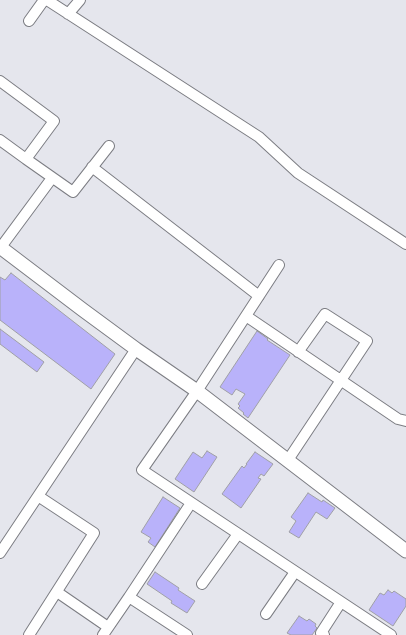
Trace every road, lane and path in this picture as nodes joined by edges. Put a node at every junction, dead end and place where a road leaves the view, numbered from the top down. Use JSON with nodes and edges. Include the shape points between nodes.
{"nodes":[{"id":1,"x":45,"y":0,"type":"edge"},
{"id":2,"x":80,"y":0,"type":"edge"},
{"id":3,"x":68,"y":14,"type":"junction"},
{"id":4,"x":28,"y":22,"type":"dead end"},
{"id":5,"x":0,"y":81,"type":"edge"},
{"id":6,"x":0,"y":140,"type":"edge"},
{"id":7,"x":109,"y":146,"type":"dead end"},
{"id":8,"x":26,"y":159,"type":"junction"},
{"id":9,"x":92,"y":167,"type":"junction"},
{"id":10,"x":52,"y":178,"type":"junction"},
{"id":11,"x":406,"y":244,"type":"edge"},
{"id":12,"x":0,"y":247,"type":"edge"},
{"id":13,"x":279,"y":265,"type":"dead end"},
{"id":14,"x":259,"y":296,"type":"junction"},
{"id":15,"x":246,"y":316,"type":"junction"},
{"id":16,"x":136,"y":348,"type":"junction"},
{"id":17,"x":298,"y":352,"type":"junction"},
{"id":18,"x":341,"y":380,"type":"junction"},
{"id":19,"x":197,"y":391,"type":"junction"},
{"id":20,"x":406,"y":420,"type":"edge"},
{"id":21,"x":288,"y":460,"type":"junction"},
{"id":22,"x":38,"y":496,"type":"junction"},
{"id":23,"x":191,"y":503,"type":"junction"},
{"id":24,"x":238,"y":534,"type":"junction"},
{"id":25,"x":406,"y":550,"type":"edge"},
{"id":26,"x":0,"y":553,"type":"edge"},
{"id":27,"x":295,"y":572,"type":"junction"},
{"id":28,"x":202,"y":584,"type":"dead end"},
{"id":29,"x":57,"y":592,"type":"junction"},
{"id":30,"x":129,"y":597,"type":"junction"},
{"id":31,"x":341,"y":602,"type":"junction"},
{"id":32,"x":266,"y":614,"type":"dead end"},
{"id":33,"x":106,"y":631,"type":"edge"},
{"id":34,"x":388,"y":634,"type":"edge"},
{"id":35,"x":29,"y":635,"type":"edge"},
{"id":36,"x":187,"y":635,"type":"edge"},
{"id":37,"x":324,"y":635,"type":"edge"}],
"edges":[{"from":1,"to":3,"type":"street"},
{"from":1,"to":4,"type":"street"},
{"from":2,"to":3,"type":"street"},
{"from":3,"to":11,"type":"street","via":[[259,137],[298,173]]},
{"from":5,"to":8,"type":"street","via":[[54,121]]},
{"from":6,"to":8,"type":"street"},
{"from":7,"to":9,"type":"street"},
{"from":8,"to":10,"type":"street"},
{"from":9,"to":10,"type":"street","via":[[73,192]]},
{"from":9,"to":14,"type":"street"},
{"from":10,"to":12,"type":"street"},
{"from":12,"to":16,"type":"street"},
{"from":13,"to":14,"type":"street"},
{"from":14,"to":15,"type":"street"},
{"from":15,"to":17,"type":"street"},
{"from":15,"to":19,"type":"street"},
{"from":16,"to":19,"type":"street"},
{"from":16,"to":22,"type":"street"},
{"from":17,"to":18,"type":"street"},
{"from":17,"to":18,"type":"street","via":[[325,314],[367,342]]},
{"from":18,"to":20,"type":"street","via":[[398,419]]},
{"from":18,"to":21,"type":"street"},
{"from":19,"to":21,"type":"street"},
{"from":19,"to":23,"type":"street","via":[[142,470]]},
{"from":21,"to":25,"type":"street"},
{"from":22,"to":26,"type":"street"},
{"from":22,"to":29,"type":"street","via":[[94,533]]},
{"from":23,"to":24,"type":"street"},
{"from":23,"to":30,"type":"street"},
{"from":24,"to":27,"type":"street"},
{"from":24,"to":28,"type":"street"},
{"from":27,"to":31,"type":"street"},
{"from":27,"to":32,"type":"street"},
{"from":29,"to":33,"type":"street"},
{"from":29,"to":35,"type":"street"},
{"from":30,"to":33,"type":"street"},
{"from":30,"to":36,"type":"street"},
{"from":31,"to":34,"type":"street"},
{"from":31,"to":37,"type":"street","via":[[321,633]]}]}
